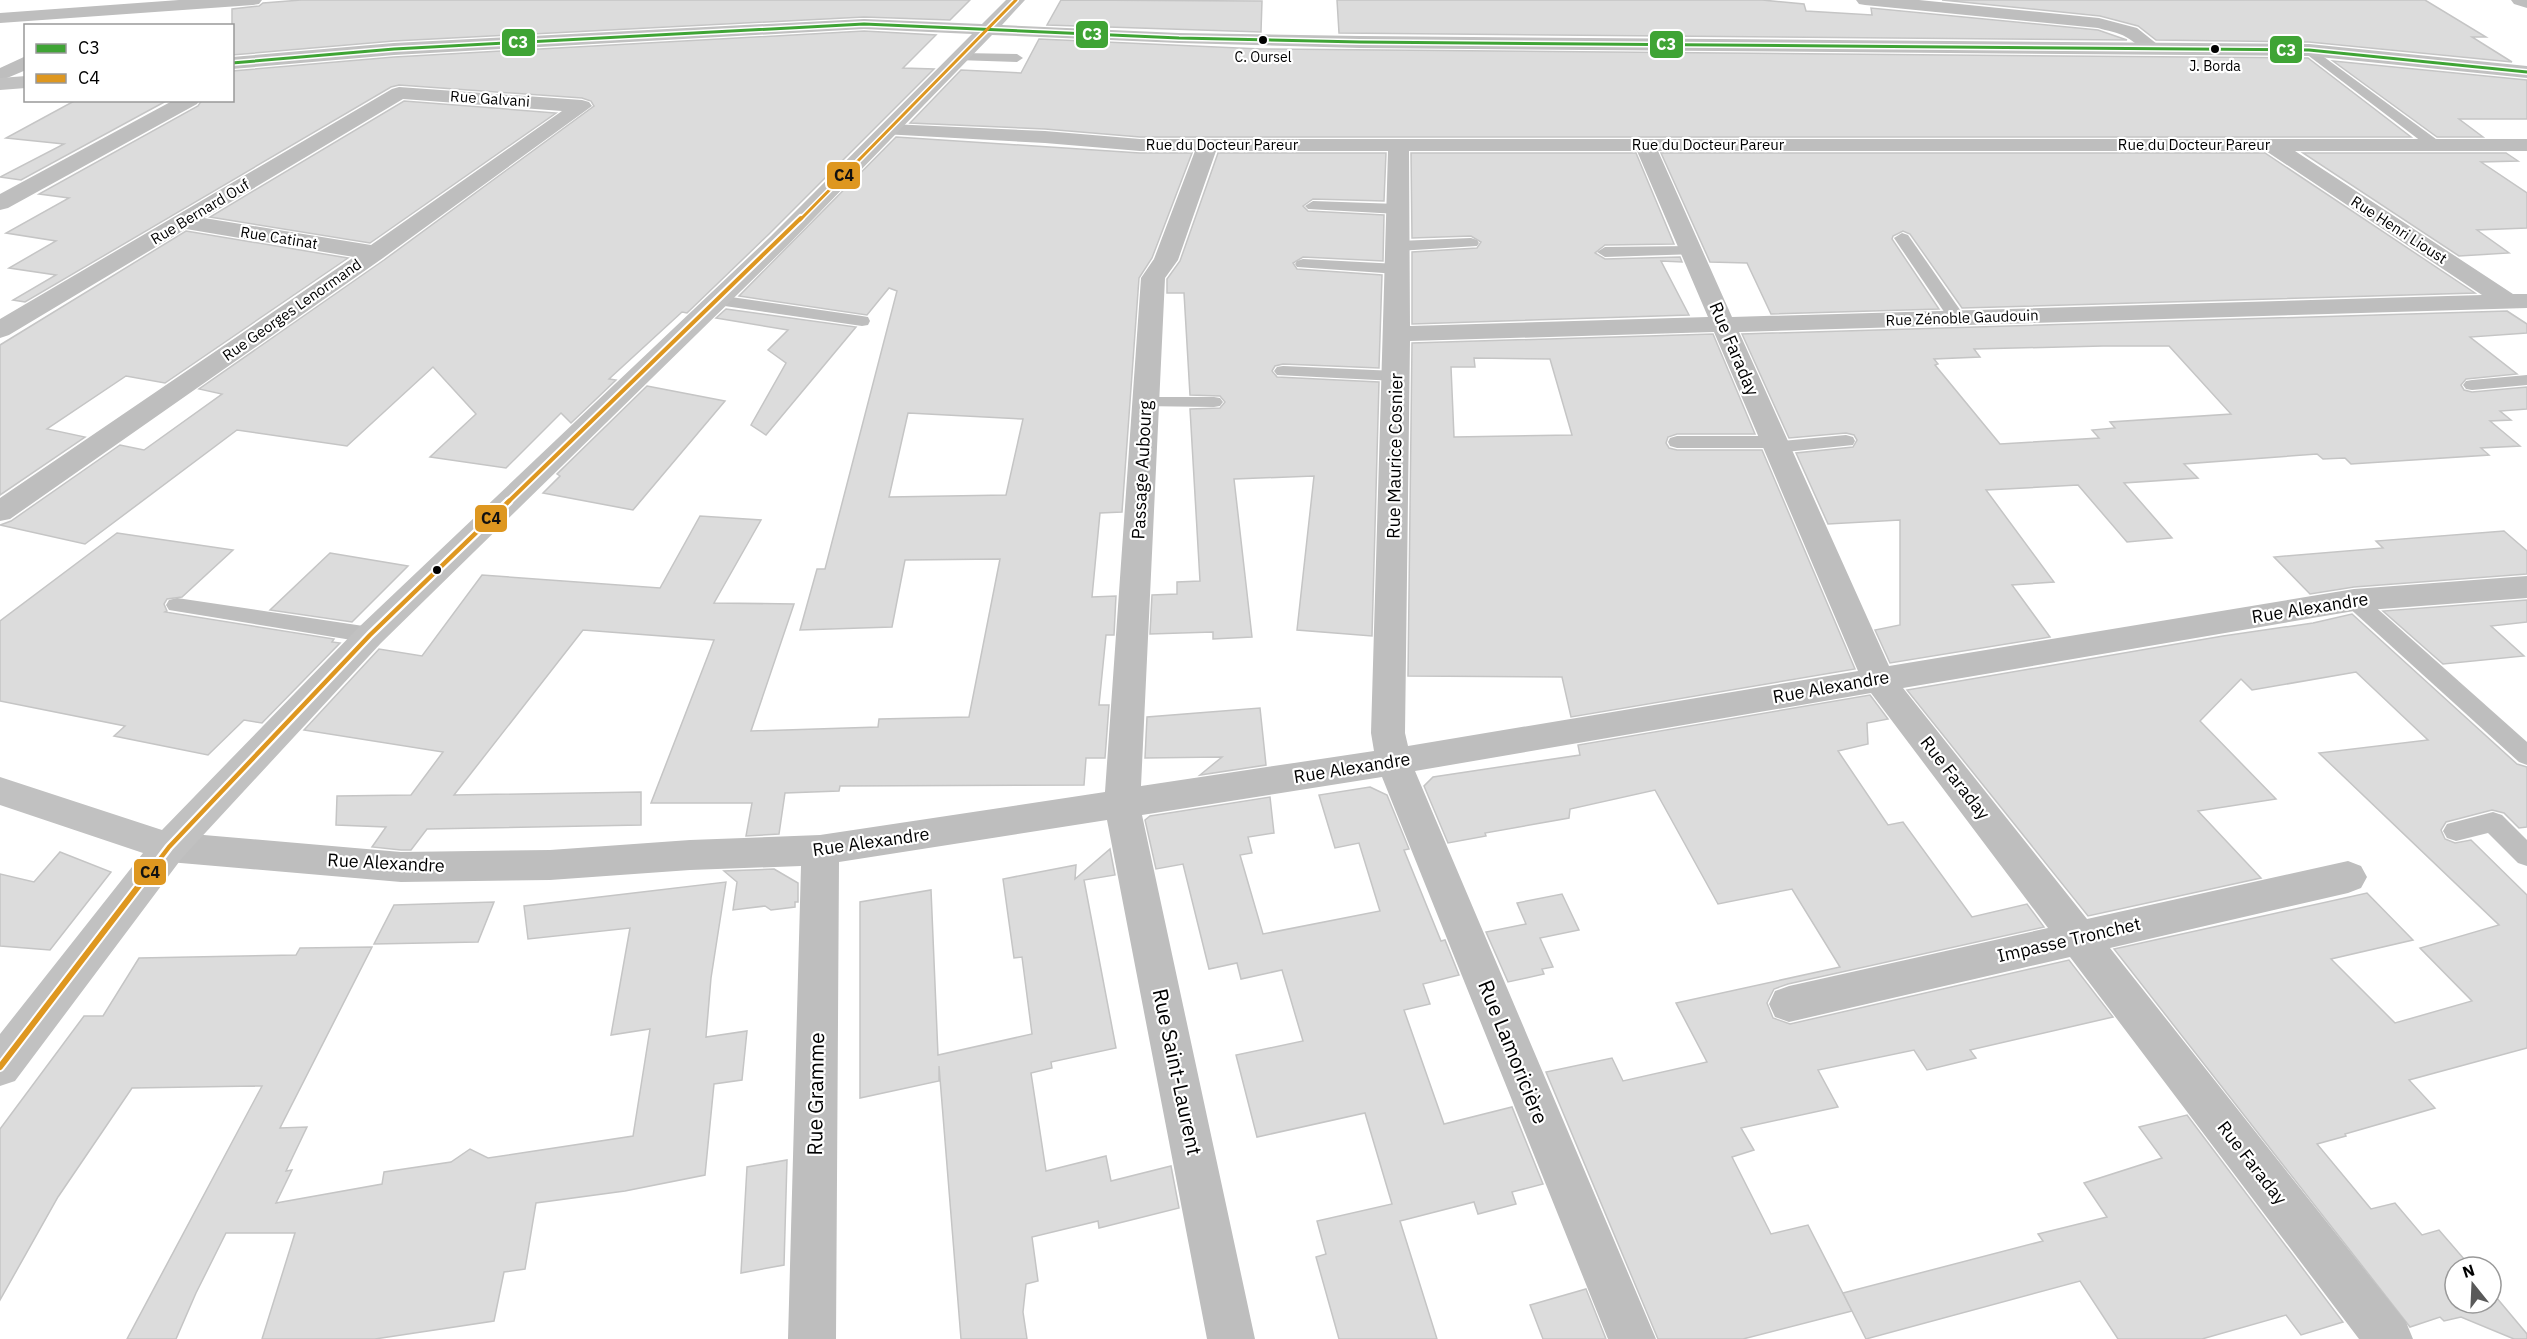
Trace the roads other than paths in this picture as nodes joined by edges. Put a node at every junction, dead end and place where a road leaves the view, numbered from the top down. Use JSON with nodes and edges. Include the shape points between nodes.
{"nodes":[{"id":1,"x":253,"y":0,"type":"edge"},
{"id":2,"x":1016,"y":0,"type":"edge"},
{"id":3,"x":1865,"y":0,"type":"edge"},
{"id":4,"x":2520,"y":0,"type":"edge"},
{"id":5,"x":2527,"y":3,"type":"edge"},
{"id":6,"x":136,"y":4,"type":"edge"},
{"id":7,"x":0,"y":18,"type":"edge"},
{"id":8,"x":101,"y":24,"type":"edge"},
{"id":9,"x":990,"y":28,"type":"junction"},
{"id":10,"x":2153,"y":48,"type":"junction"},
{"id":11,"x":2309,"y":50,"type":"junction"},
{"id":12,"x":962,"y":57,"type":"junction"},
{"id":13,"x":1017,"y":58,"type":"dead end"},
{"id":14,"x":24,"y":63,"type":"edge"},
{"id":15,"x":234,"y":63,"type":"edge"},
{"id":16,"x":2527,"y":72,"type":"edge"},
{"id":17,"x":0,"y":75,"type":"edge"},
{"id":18,"x":24,"y":82,"type":"edge"},
{"id":19,"x":0,"y":84,"type":"edge"},
{"id":20,"x":399,"y":93,"type":"joint"},
{"id":21,"x":186,"y":102,"type":"edge"},
{"id":22,"x":582,"y":106,"type":"joint"},
{"id":23,"x":890,"y":130,"type":"junction"},
{"id":24,"x":1645,"y":145,"type":"junction"},
{"id":25,"x":2271,"y":145,"type":"junction"},
{"id":26,"x":2435,"y":145,"type":"junction"},
{"id":27,"x":2527,"y":145,"type":"edge"},
{"id":28,"x":1207,"y":146,"type":"junction"},
{"id":29,"x":1399,"y":146,"type":"junction"},
{"id":30,"x":0,"y":203,"type":"edge"},
{"id":31,"x":1312,"y":206,"type":"dead end"},
{"id":32,"x":1398,"y":209,"type":"junction"},
{"id":33,"x":184,"y":222,"type":"junction"},
{"id":34,"x":1902,"y":238,"type":"dead end"},
{"id":35,"x":1471,"y":243,"type":"dead end"},
{"id":36,"x":1691,"y":251,"type":"junction"},
{"id":37,"x":1605,"y":252,"type":"dead end"},
{"id":38,"x":375,"y":253,"type":"junction"},
{"id":39,"x":1398,"y":257,"type":"junction"},
{"id":40,"x":1303,"y":264,"type":"dead end"},
{"id":41,"x":717,"y":300,"type":"junction"},
{"id":42,"x":2520,"y":305,"type":"edge"},
{"id":43,"x":1957,"y":318,"type":"junction"},
{"id":44,"x":862,"y":321,"type":"dead end"},
{"id":45,"x":1723,"y":325,"type":"junction"},
{"id":46,"x":0,"y":330,"type":"edge"},
{"id":47,"x":1398,"y":334,"type":"junction"},
{"id":48,"x":1283,"y":371,"type":"dead end"},
{"id":49,"x":1396,"y":376,"type":"junction"},
{"id":50,"x":2527,"y":380,"type":"edge"},
{"id":51,"x":2472,"y":385,"type":"dead end"},
{"id":52,"x":1145,"y":402,"type":"junction"},
{"id":53,"x":1214,"y":402,"type":"dead end"},
{"id":54,"x":1846,"y":441,"type":"dead end"},
{"id":55,"x":1677,"y":442,"type":"dead end"},
{"id":56,"x":1774,"y":444,"type":"junction"},
{"id":57,"x":0,"y":512,"type":"edge"},
{"id":58,"x":2527,"y":587,"type":"edge"},
{"id":59,"x":2354,"y":600,"type":"junction"},
{"id":60,"x":177,"y":605,"type":"dead end"},
{"id":61,"x":370,"y":635,"type":"junction"},
{"id":62,"x":1878,"y":679,"type":"junction"},
{"id":63,"x":2527,"y":756,"type":"edge"},
{"id":64,"x":1395,"y":764,"type":"junction"},
{"id":65,"x":0,"y":791,"type":"edge"},
{"id":66,"x":1122,"y":805,"type":"junction"},
{"id":67,"x":2456,"y":831,"type":"dead end"},
{"id":68,"x":169,"y":847,"type":"junction"},
{"id":69,"x":820,"y":850,"type":"junction"},
{"id":70,"x":2527,"y":856,"type":"edge"},
{"id":71,"x":2348,"y":877,"type":"dead end"},
{"id":72,"x":2079,"y":938,"type":"junction"},
{"id":73,"x":1789,"y":1004,"type":"dead end"},
{"id":74,"x":0,"y":1067,"type":"edge"},
{"id":75,"x":812,"y":1339,"type":"edge"},
{"id":76,"x":1232,"y":1339,"type":"edge"},
{"id":77,"x":1632,"y":1339,"type":"edge"},
{"id":78,"x":2389,"y":1339,"type":"edge"}],
"edges":[{"from":1,"to":6,"type":"street"},
{"from":2,"to":9,"type":"street"},
{"from":3,"to":10,"type":"street","via":[[2099,23],[2131,32]]},
{"from":4,"to":5,"type":"street"},
{"from":6,"to":7,"type":"street"},
{"from":6,"to":8,"type":"street"},
{"from":9,"to":10,"type":"street","via":[[1339,42]]},
{"from":9,"to":12,"type":"street"},
{"from":9,"to":15,"type":"street","via":[[819,26],[394,49]]},
{"from":10,"to":11,"type":"street"},
{"from":11,"to":16,"type":"street"},
{"from":11,"to":26,"type":"lane"},
{"from":12,"to":13,"type":"lane"},
{"from":12,"to":23,"type":"street"},
{"from":14,"to":17,"type":"street"},
{"from":18,"to":19,"type":"street"},
{"from":20,"to":22,"type":"street","name":"Rue Galvani"},
{"from":20,"to":33,"type":"street","name":"Rue Bernard Ouf"},
{"from":21,"to":30,"type":"street"},
{"from":22,"to":38,"type":"street","name":"Rue Georges Lenormand"},
{"from":23,"to":28,"type":"street","name":"Rue du Docteur Pareur"},
{"from":23,"to":41,"type":"street"},
{"from":24,"to":25,"type":"street","name":"Rue du Docteur Pareur"},
{"from":24,"to":29,"type":"street","name":"Rue du Docteur Pareur"},
{"from":24,"to":36,"type":"street","name":"Rue Faraday"},
{"from":25,"to":26,"type":"street","name":"Rue du Docteur Pareur"},
{"from":25,"to":42,"type":"street","name":"Rue Henri Lioust"},
{"from":26,"to":27,"type":"street","name":"Rue du Docteur Pareur"},
{"from":28,"to":29,"type":"street","name":"Rue du Docteur Pareur"},
{"from":28,"to":52,"type":"street","name":"Passage Aubourg","via":[[1166,260],[1153,278]]},
{"from":29,"to":32,"type":"street","name":"Rue Maurice Cosnier"},
{"from":31,"to":32,"type":"lane"},
{"from":32,"to":39,"type":"street","name":"Rue Maurice Cosnier"},
{"from":33,"to":38,"type":"street","name":"Rue Catinat"},
{"from":33,"to":46,"type":"street","name":"Rue Bernard Ouf"},
{"from":34,"to":43,"type":"lane"},
{"from":35,"to":39,"type":"lane"},
{"from":36,"to":37,"type":"lane"},
{"from":36,"to":45,"type":"street","name":"Rue Faraday"},
{"from":38,"to":57,"type":"street","name":"Rue Georges Lenormand"},
{"from":39,"to":40,"type":"lane"},
{"from":39,"to":47,"type":"street","name":"Rue Maurice Cosnier"},
{"from":41,"to":44,"type":"lane"},
{"from":41,"to":61,"type":"street"},
{"from":42,"to":43,"type":"street","name":"Rue Zénoble Gaudouin"},
{"from":43,"to":45,"type":"street","name":"Rue Zénoble Gaudouin"},
{"from":45,"to":47,"type":"street","name":"Rue Zénoble Gaudouin"},
{"from":45,"to":56,"type":"street","name":"Rue Faraday"},
{"from":47,"to":49,"type":"street","name":"Rue Maurice Cosnier"},
{"from":48,"to":49,"type":"lane"},
{"from":49,"to":64,"type":"street","name":"Rue Maurice Cosnier","via":[[1388,733]]},
{"from":50,"to":51,"type":"lane"},
{"from":52,"to":53,"type":"lane"},
{"from":52,"to":66,"type":"street","name":"Passage Aubourg"},
{"from":54,"to":56,"type":"lane"},
{"from":55,"to":56,"type":"lane"},
{"from":56,"to":62,"type":"street","name":"Rue Faraday"},
{"from":58,"to":59,"type":"street","name":"Rue Alexandre"},
{"from":59,"to":62,"type":"street","name":"Rue Alexandre"},
{"from":59,"to":63,"type":"lane"},
{"from":60,"to":61,"type":"lane"},
{"from":61,"to":68,"type":"street"},
{"from":62,"to":64,"type":"street","name":"Rue Alexandre"},
{"from":62,"to":72,"type":"street","name":"Rue Faraday"},
{"from":64,"to":66,"type":"street","name":"Rue Alexandre"},
{"from":64,"to":77,"type":"street","name":"Rue Lamoricière"},
{"from":65,"to":68,"type":"street"},
{"from":66,"to":69,"type":"street","name":"Rue Alexandre"},
{"from":66,"to":76,"type":"street","name":"Rue Saint-Laurent"},
{"from":67,"to":70,"type":"lane","via":[[2493,822]]},
{"from":68,"to":69,"type":"street","name":"Rue Alexandre","via":[[400,867],[550,865]]},
{"from":68,"to":74,"type":"street"},
{"from":69,"to":75,"type":"street","name":"Rue Gramme"},
{"from":71,"to":72,"type":"street","name":"Impasse Tronchet"},
{"from":72,"to":73,"type":"street","name":"Impasse Tronchet"},
{"from":72,"to":78,"type":"street","name":"Rue Faraday"}]}
